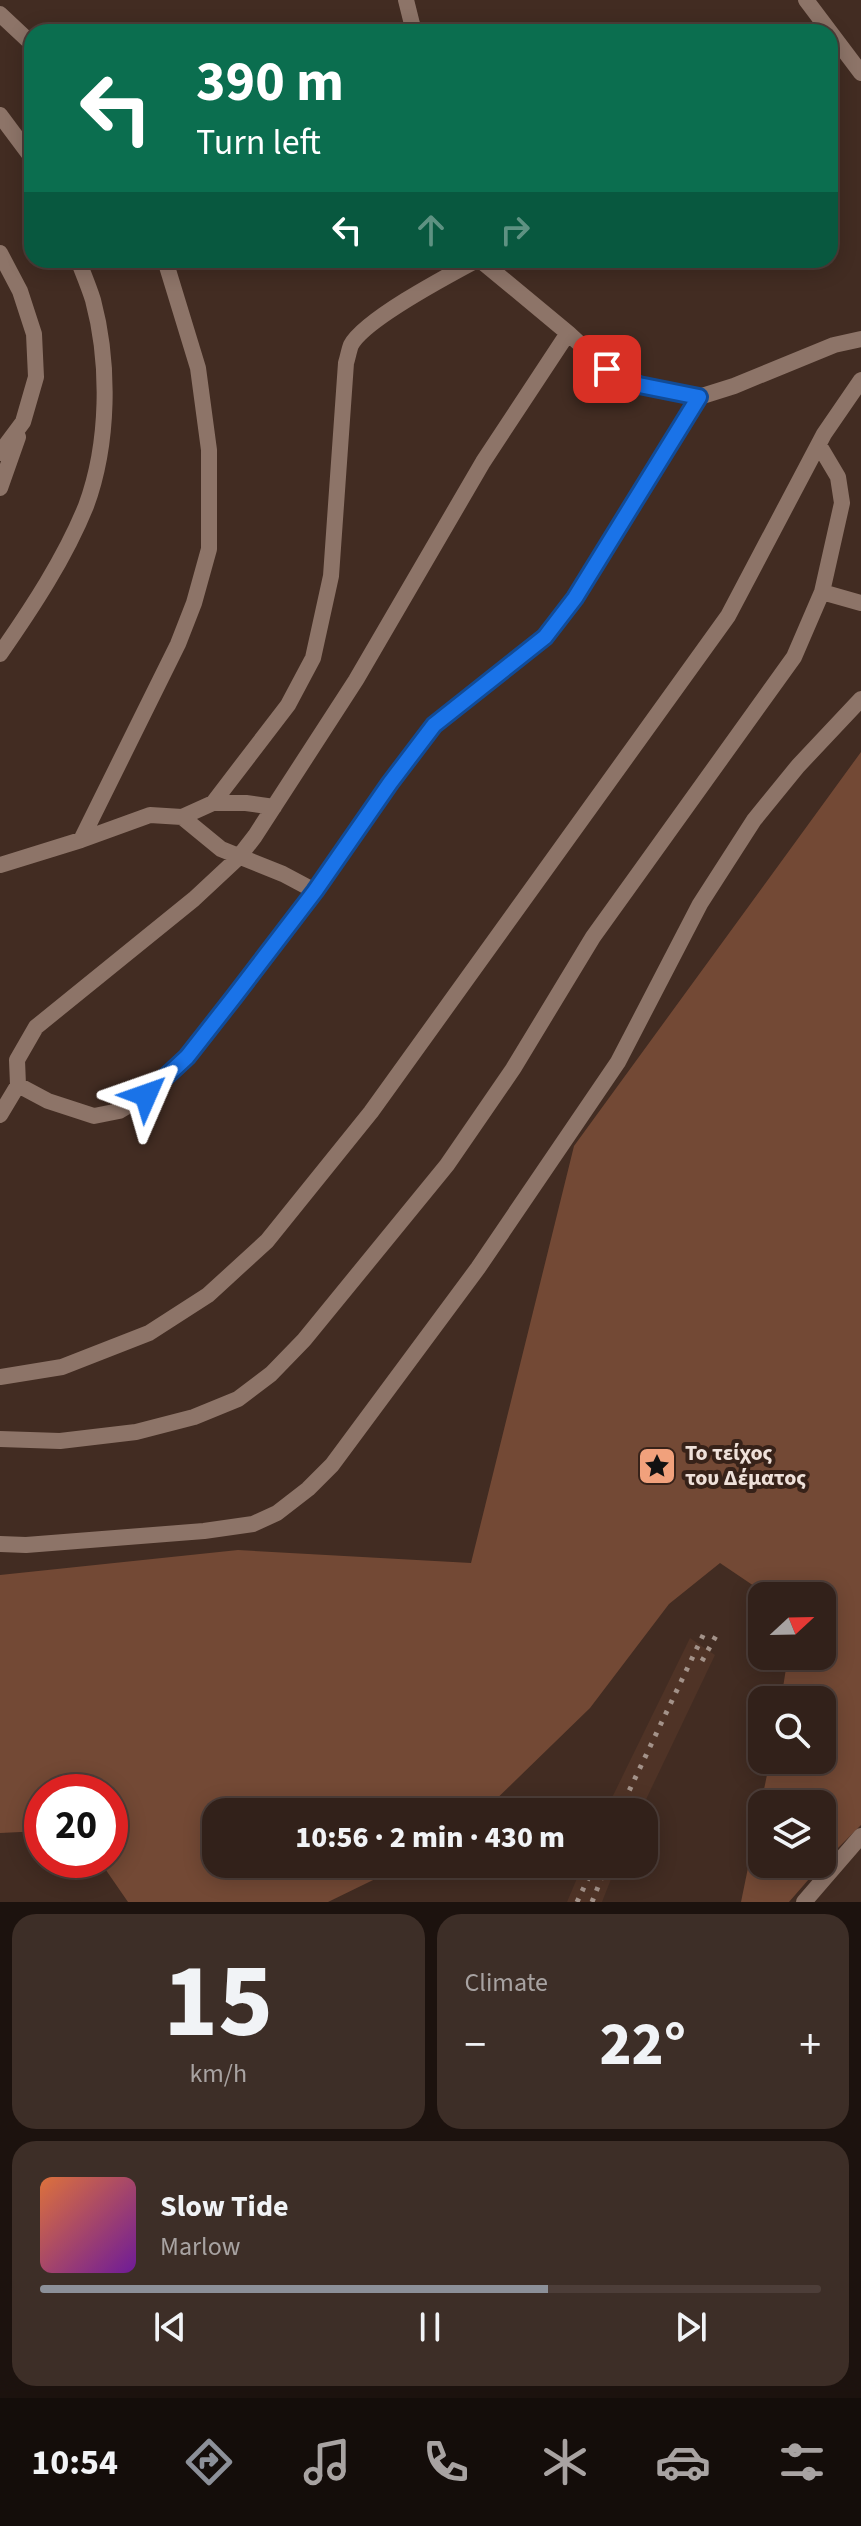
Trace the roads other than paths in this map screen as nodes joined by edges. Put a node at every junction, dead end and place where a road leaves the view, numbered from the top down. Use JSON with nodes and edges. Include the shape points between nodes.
{"nodes":[{"id":1,"x":406,"y":0,"type":"edge"},
{"id":2,"x":806,"y":0,"type":"edge"},
{"id":3,"x":0,"y":14,"type":"edge"},
{"id":4,"x":412,"y":24,"type":"edge"},
{"id":5,"x":824,"y":24,"type":"edge"},
{"id":6,"x":24,"y":36,"type":"edge"},
{"id":7,"x":838,"y":42,"type":"edge"},
{"id":8,"x":861,"y":73,"type":"edge"},
{"id":9,"x":0,"y":115,"type":"edge"},
{"id":10,"x":24,"y":147,"type":"edge"},
{"id":11,"x":0,"y":253,"type":"edge"},
{"id":12,"x":81,"y":268,"type":"edge"},
{"id":13,"x":167,"y":268,"type":"edge"},
{"id":14,"x":463,"y":268,"type":"edge"},
{"id":15,"x":488,"y":268,"type":"edge"},
{"id":16,"x":568,"y":333,"type":"junction"},
{"id":17,"x":861,"y":339,"type":"edge"},
{"id":18,"x":861,"y":380,"type":"edge"},
{"id":19,"x":699,"y":397,"type":"junction"},
{"id":20,"x":23,"y":422,"type":"junction"},
{"id":21,"x":819,"y":445,"type":"junction"},
{"id":22,"x":0,"y":453,"type":"edge"},
{"id":23,"x":0,"y":488,"type":"edge"},
{"id":24,"x":822,"y":592,"type":"junction"},
{"id":25,"x":861,"y":603,"type":"edge"},
{"id":26,"x":0,"y":654,"type":"edge"},
{"id":27,"x":861,"y":699,"type":"edge"},
{"id":28,"x":213,"y":803,"type":"junction"},
{"id":29,"x":274,"y":807,"type":"junction"},
{"id":30,"x":182,"y":817,"type":"junction"},
{"id":31,"x":81,"y":840,"type":"junction"},
{"id":32,"x":238,"y":858,"type":"junction"},
{"id":33,"x":0,"y":865,"type":"edge"},
{"id":34,"x":315,"y":891,"type":"junction"},
{"id":35,"x":18,"y":1085,"type":"junction"},
{"id":36,"x":0,"y":1115,"type":"edge"},
{"id":37,"x":0,"y":1377,"type":"edge"},
{"id":38,"x":0,"y":1439,"type":"edge"},
{"id":39,"x":0,"y":1544,"type":"edge"},
{"id":40,"x":861,"y":1836,"type":"edge"},
{"id":41,"x":804,"y":1902,"type":"edge"}],
"edges":[{"from":1,"to":4,"type":"street"},
{"from":2,"to":5,"type":"street"},
{"from":3,"to":6,"type":"street"},
{"from":7,"to":8,"type":"street"},
{"from":9,"to":10,"type":"street"},
{"from":11,"to":20,"type":"street","via":[[34,334],[36,377]]},
{"from":12,"to":26,"type":"street","via":[[102,353],[103,416],[96,469],[63,555]]},
{"from":13,"to":31,"type":"street","via":[[198,368],[209,450],[209,549],[178,644]]},
{"from":14,"to":28,"type":"street","via":[[369,324],[352,344],[346,363],[331,576],[313,658],[288,705]]},
{"from":15,"to":16,"type":"street"},
{"from":16,"to":19,"type":"street","via":[[607,369],[639,385]]},
{"from":16,"to":29,"type":"street","via":[[483,462],[356,680]]},
{"from":17,"to":19,"type":"street"},
{"from":18,"to":21,"type":"street"},
{"from":19,"to":34,"type":"street","via":[[575,598],[545,637],[434,725]]},
{"from":20,"to":22,"type":"street"},
{"from":20,"to":23,"type":"street"},
{"from":21,"to":24,"type":"street","via":[[838,477],[842,503]]},
{"from":21,"to":37,"type":"street","via":[[728,616],[371,1112],[267,1241],[208,1295],[149,1333],[62,1367]]},
{"from":24,"to":25,"type":"street"},
{"from":24,"to":38,"type":"street","via":[[794,657],[593,937],[447,1165],[304,1340],[238,1399],[194,1417],[136,1432],[75,1439]]},
{"from":27,"to":39,"type":"street","via":[[754,820],[700,904],[618,1062],[389,1393],[308,1489],[253,1524]]},
{"from":28,"to":29,"type":"street"},
{"from":28,"to":30,"type":"street"},
{"from":29,"to":32,"type":"street"},
{"from":30,"to":31,"type":"street","via":[[150,815]]},
{"from":30,"to":32,"type":"street"},
{"from":31,"to":33,"type":"street"},
{"from":32,"to":34,"type":"street"},
{"from":32,"to":35,"type":"street","via":[[36,1027],[17,1060]]},
{"from":34,"to":35,"type":"street","via":[[187,1057],[146,1095],[119,1111],[94,1116]]},
{"from":35,"to":36,"type":"street"},
{"from":40,"to":41,"type":"street"}]}
